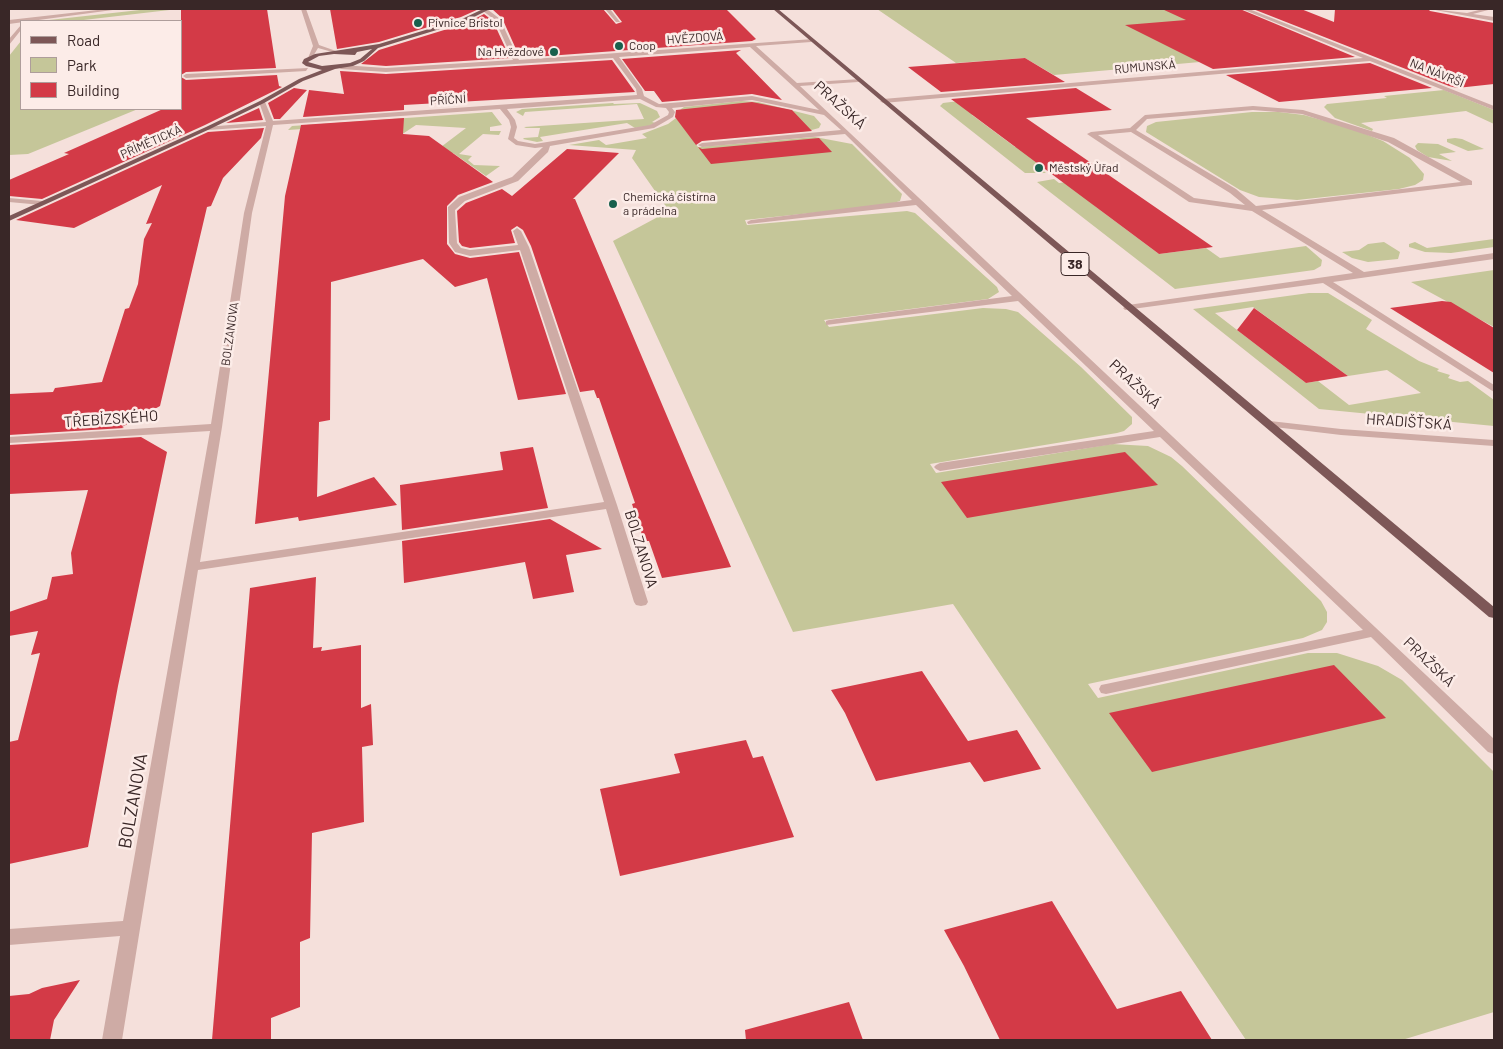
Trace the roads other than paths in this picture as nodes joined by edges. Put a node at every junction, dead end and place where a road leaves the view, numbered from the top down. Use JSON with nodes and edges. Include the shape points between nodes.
{"nodes":[{"id":1,"x":117,"y":9,"type":"edge"},
{"id":2,"x":303,"y":9,"type":"edge"},
{"id":3,"x":607,"y":9,"type":"edge"},
{"id":4,"x":775,"y":9,"type":"edge"},
{"id":5,"x":1245,"y":9,"type":"edge"},
{"id":6,"x":1433,"y":9,"type":"edge"},
{"id":7,"x":1490,"y":9,"type":"edge"},
{"id":8,"x":486,"y":10,"type":"edge"},
{"id":9,"x":84,"y":11,"type":"edge"},
{"id":10,"x":1466,"y":14,"type":"junction"},
{"id":11,"x":32,"y":20,"type":"edge"},
{"id":12,"x":1494,"y":20,"type":"edge"},
{"id":13,"x":618,"y":21,"type":"dead end"},
{"id":14,"x":20,"y":28,"type":"edge"},
{"id":15,"x":811,"y":40,"type":"junction"},
{"id":16,"x":9,"y":43,"type":"edge"},
{"id":17,"x":751,"y":45,"type":"junction"},
{"id":18,"x":316,"y":46,"type":"junction"},
{"id":19,"x":380,"y":46,"type":"junction"},
{"id":20,"x":334,"y":52,"type":"junction"},
{"id":21,"x":347,"y":52,"type":"junction"},
{"id":22,"x":615,"y":56,"type":"junction"},
{"id":23,"x":310,"y":57,"type":"junction"},
{"id":24,"x":363,"y":58,"type":"junction"},
{"id":25,"x":1371,"y":59,"type":"junction"},
{"id":26,"x":516,"y":60,"type":"junction"},
{"id":27,"x":307,"y":67,"type":"junction"},
{"id":28,"x":340,"y":67,"type":"junction"},
{"id":29,"x":332,"y":68,"type":"junction"},
{"id":30,"x":186,"y":76,"type":"dead end"},
{"id":31,"x":301,"y":80,"type":"junction"},
{"id":32,"x":858,"y":80,"type":"junction"},
{"id":33,"x":795,"y":86,"type":"junction"},
{"id":34,"x":641,"y":97,"type":"junction"},
{"id":35,"x":883,"y":101,"type":"junction"},
{"id":36,"x":262,"y":102,"type":"junction"},
{"id":37,"x":668,"y":106,"type":"junction"},
{"id":38,"x":502,"y":108,"type":"junction"},
{"id":39,"x":1494,"y":108,"type":"edge"},
{"id":40,"x":825,"y":113,"type":"junction"},
{"id":41,"x":270,"y":123,"type":"junction"},
{"id":42,"x":208,"y":128,"type":"junction"},
{"id":43,"x":1132,"y":130,"type":"junction"},
{"id":44,"x":847,"y":132,"type":"junction"},
{"id":45,"x":547,"y":145,"type":"junction"},
{"id":46,"x":702,"y":145,"type":"dead end"},
{"id":47,"x":9,"y":200,"type":"edge"},
{"id":48,"x":918,"y":202,"type":"junction"},
{"id":49,"x":42,"y":203,"type":"junction"},
{"id":50,"x":1254,"y":209,"type":"junction"},
{"id":51,"x":9,"y":219,"type":"edge"},
{"id":52,"x":751,"y":222,"type":"dead end"},
{"id":53,"x":517,"y":231,"type":"dead end"},
{"id":54,"x":525,"y":247,"type":"junction"},
{"id":55,"x":1491,"y":258,"type":"edge"},
{"id":56,"x":1361,"y":274,"type":"junction"},
{"id":57,"x":1324,"y":280,"type":"junction"},
{"id":58,"x":1020,"y":298,"type":"junction"},
{"id":59,"x":1128,"y":308,"type":"junction"},
{"id":60,"x":829,"y":323,"type":"dead end"},
{"id":61,"x":1494,"y":389,"type":"edge"},
{"id":62,"x":1270,"y":424,"type":"junction"},
{"id":63,"x":216,"y":427,"type":"junction"},
{"id":64,"x":1163,"y":433,"type":"junction"},
{"id":65,"x":9,"y":440,"type":"edge"},
{"id":66,"x":1494,"y":443,"type":"edge"},
{"id":67,"x":940,"y":467,"type":"dead end"},
{"id":68,"x":611,"y":505,"type":"junction"},
{"id":69,"x":192,"y":568,"type":"junction"},
{"id":70,"x":640,"y":602,"type":"dead end"},
{"id":71,"x":1494,"y":614,"type":"edge"},
{"id":72,"x":1374,"y":632,"type":"junction"},
{"id":73,"x":1106,"y":689,"type":"dead end"},
{"id":74,"x":1494,"y":748,"type":"edge"},
{"id":75,"x":130,"y":928,"type":"junction"},
{"id":76,"x":9,"y":937,"type":"edge"},
{"id":77,"x":112,"y":1040,"type":"edge"}],
"edges":[{"from":1,"to":9,"type":"street"},
{"from":2,"to":18,"type":"street"},
{"from":3,"to":13,"type":"street"},
{"from":4,"to":15,"type":"main road","name":"PRAŽSKÁ","number":"38"},
{"from":5,"to":25,"type":"street","name":"NA NÁVRŠÍ"},
{"from":6,"to":10,"type":"street"},
{"from":7,"to":10,"type":"street"},
{"from":8,"to":19,"type":"main road"},
{"from":8,"to":26,"type":"street","via":[[497,19]]},
{"from":9,"to":11,"type":"street"},
{"from":10,"to":12,"type":"street"},
{"from":14,"to":16,"type":"street"},
{"from":15,"to":17,"type":"street","name":"HVĚZDOVÁ"},
{"from":15,"to":32,"type":"main road","name":"PRAŽSKÁ","number":"38"},
{"from":17,"to":22,"type":"street","name":"HVĚZDOVÁ"},
{"from":17,"to":33,"type":"street","name":"PRAŽSKÁ"},
{"from":18,"to":20,"type":"street"},
{"from":18,"to":23,"type":"street"},
{"from":19,"to":21,"type":"main road"},
{"from":19,"to":24,"type":"main road"},
{"from":20,"to":21,"type":"main road"},
{"from":20,"to":23,"type":"main road"},
{"from":21,"to":24,"type":"main road"},
{"from":22,"to":26,"type":"street","name":"HVĚZDOVÁ"},
{"from":22,"to":34,"type":"street","via":[[640,89]]},
{"from":23,"to":27,"type":"main road","via":[[305,63]]},
{"from":24,"to":28,"type":"main road","via":[[358,63]]},
{"from":25,"to":35,"type":"street","name":"RUMUNSKÁ"},
{"from":25,"to":39,"type":"street","name":"NA NÁVRŠÍ"},
{"from":26,"to":28,"type":"street","name":"HVĚZDOVÁ","via":[[386,70]]},
{"from":27,"to":29,"type":"main road"},
{"from":27,"to":30,"type":"street"},
{"from":27,"to":31,"type":"main road"},
{"from":28,"to":29,"type":"main road"},
{"from":29,"to":31,"type":"main road","name":"PŘÍMĚTICKÁ"},
{"from":31,"to":36,"type":"main road","name":"PŘÍMĚTICKÁ"},
{"from":32,"to":33,"type":"street"},
{"from":32,"to":35,"type":"main road","name":"PRAŽSKÁ","number":"38"},
{"from":33,"to":40,"type":"street","name":"PRAŽSKÁ"},
{"from":34,"to":37,"type":"street","via":[[658,106]]},
{"from":34,"to":38,"type":"street","name":"PŘÍČNÍ"},
{"from":35,"to":59,"type":"main road","name":"PRAŽSKÁ","number":"38"},
{"from":36,"to":41,"type":"street"},
{"from":36,"to":42,"type":"main road","name":"PŘÍMĚTICKÁ"},
{"from":37,"to":40,"type":"street","via":[[752,98]]},
{"from":37,"to":45,"type":"street","via":[[671,116],[652,128]]},
{"from":38,"to":41,"type":"street","name":"PŘÍČNÍ"},
{"from":38,"to":45,"type":"street","via":[[512,120],[514,127],[510,138],[516,144]]},
{"from":40,"to":44,"type":"street","name":"PRAŽSKÁ"},
{"from":41,"to":42,"type":"street","name":"PŘÍČNÍ"},
{"from":41,"to":63,"type":"street","name":"BOLZANOVA","via":[[248,213]]},
{"from":42,"to":49,"type":"main road","name":"PŘÍMĚTICKÁ"},
{"from":43,"to":50,"type":"street","via":[[1234,191]]},
{"from":43,"to":50,"type":"street","via":[[1091,134],[1192,200]]},
{"from":43,"to":50,"type":"street","via":[[1145,117],[1253,108],[1303,112],[1391,140],[1469,183]]},
{"from":44,"to":46,"type":"street"},
{"from":44,"to":48,"type":"street","name":"PRAŽSKÁ"},
{"from":45,"to":54,"type":"street","via":[[515,179],[462,199],[451,209],[453,243],[458,250],[470,253]]},
{"from":47,"to":49,"type":"street"},
{"from":48,"to":52,"type":"street"},
{"from":48,"to":58,"type":"street","name":"PRAŽSKÁ"},
{"from":49,"to":51,"type":"main road","name":"PŘÍMĚTICKÁ"},
{"from":50,"to":56,"type":"street"},
{"from":53,"to":54,"type":"street","name":"BOLZANOVA"},
{"from":54,"to":68,"type":"street","name":"BOLZANOVA"},
{"from":55,"to":56,"type":"street"},
{"from":56,"to":57,"type":"street"},
{"from":57,"to":59,"type":"street"},
{"from":57,"to":61,"type":"street"},
{"from":58,"to":60,"type":"street"},
{"from":58,"to":64,"type":"street","name":"PRAŽSKÁ"},
{"from":59,"to":62,"type":"main road","name":"PRAŽSKÁ","number":"38"},
{"from":62,"to":66,"type":"street","name":"HRADIŠŤSKÁ"},
{"from":62,"to":71,"type":"main road","name":"PRAŽSKÁ","number":"38"},
{"from":63,"to":65,"type":"street","name":"TŘEBÍZSKÉHO"},
{"from":63,"to":69,"type":"street","name":"BOLZANOVA"},
{"from":64,"to":67,"type":"street"},
{"from":64,"to":72,"type":"street","name":"PRAŽSKÁ"},
{"from":68,"to":69,"type":"street","name":"BOLZANOVA"},
{"from":68,"to":70,"type":"street","name":"BOLZANOVA"},
{"from":69,"to":75,"type":"street","name":"BOLZANOVA"},
{"from":72,"to":73,"type":"street"},
{"from":72,"to":74,"type":"street","name":"PRAŽSKÁ"},
{"from":75,"to":76,"type":"street"},
{"from":75,"to":77,"type":"street","name":"BOLZANOVA"}]}
